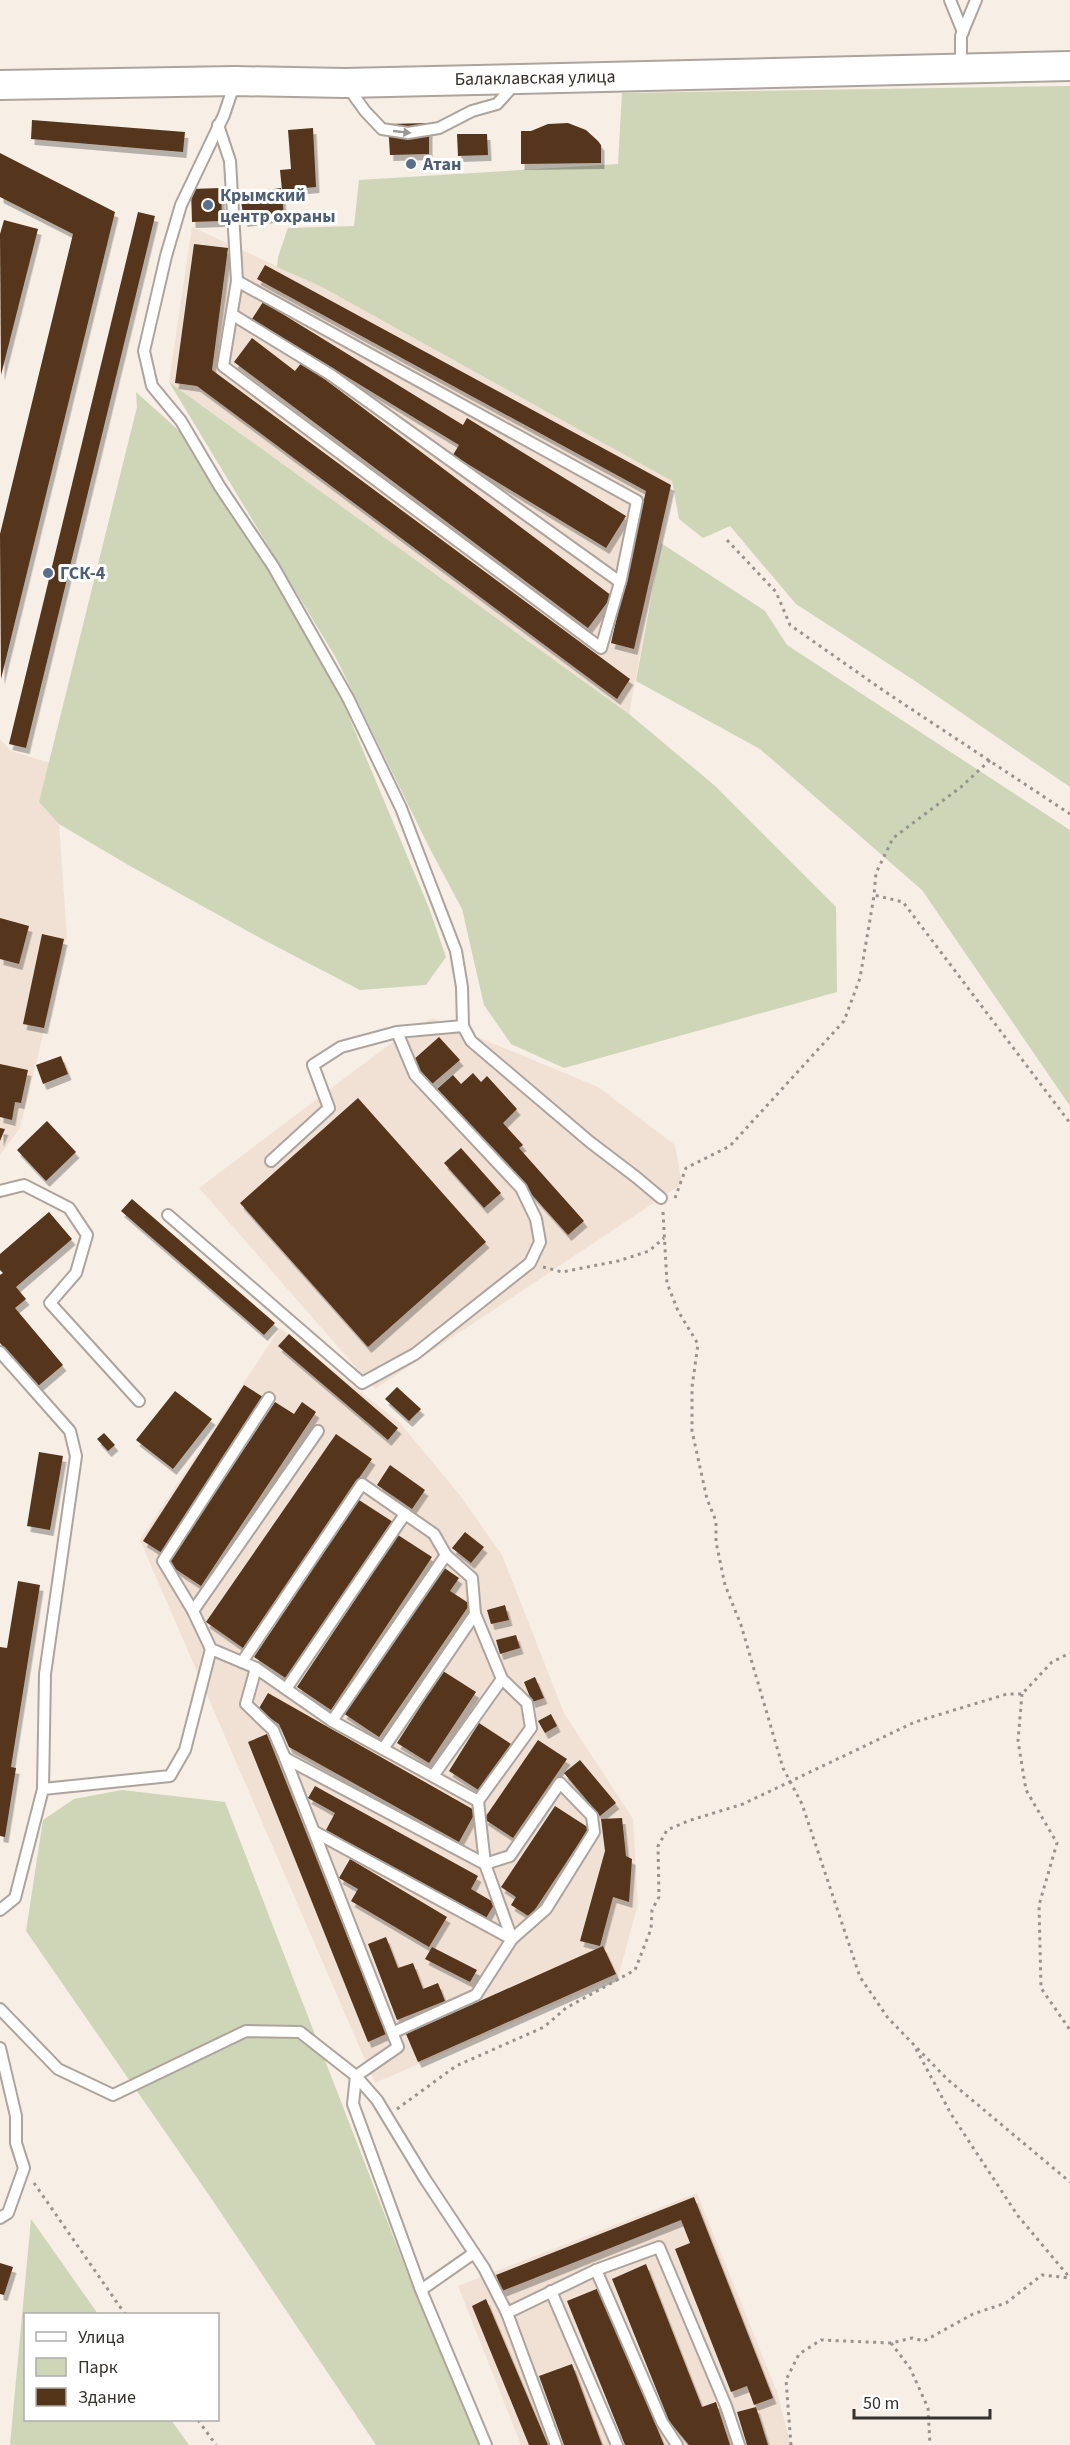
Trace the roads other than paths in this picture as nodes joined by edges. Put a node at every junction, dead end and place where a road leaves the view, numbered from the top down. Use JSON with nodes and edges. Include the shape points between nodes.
{"nodes":[{"id":1,"x":950,"y":0,"type":"edge"},
{"id":2,"x":976,"y":0,"type":"edge"},
{"id":3,"x":963,"y":32,"type":"junction"},
{"id":4,"x":1070,"y":66,"type":"edge"},
{"id":5,"x":961,"y":69,"type":"junction"},
{"id":6,"x":520,"y":78,"type":"junction"},
{"id":7,"x":235,"y":81,"type":"junction"},
{"id":8,"x":345,"y":83,"type":"junction"},
{"id":9,"x":0,"y":85,"type":"edge"},
{"id":10,"x":218,"y":125,"type":"junction"},
{"id":11,"x":237,"y":281,"type":"junction"},
{"id":12,"x":233,"y":315,"type":"junction"},
{"id":13,"x":620,"y":582,"type":"junction"},
{"id":14,"x":463,"y":1026,"type":"junction"},
{"id":15,"x":397,"y":1032,"type":"junction"},
{"id":16,"x":271,"y":1161,"type":"dead end"},
{"id":17,"x":0,"y":1191,"type":"edge"},
{"id":18,"x":661,"y":1198,"type":"road end"},
{"id":19,"x":168,"y":1215,"type":"dead end"},
{"id":20,"x":0,"y":1352,"type":"edge"},
{"id":21,"x":269,"y":1398,"type":"dead end"},
{"id":22,"x":139,"y":1401,"type":"dead end"},
{"id":23,"x":318,"y":1431,"type":"dead end"},
{"id":24,"x":405,"y":1514,"type":"junction"},
{"id":25,"x":446,"y":1555,"type":"junction"},
{"id":26,"x":193,"y":1611,"type":"junction"},
{"id":27,"x":475,"y":1614,"type":"junction"},
{"id":28,"x":211,"y":1649,"type":"junction"},
{"id":29,"x":242,"y":1662,"type":"junction"},
{"id":30,"x":256,"y":1668,"type":"junction"},
{"id":31,"x":501,"y":1679,"type":"junction"},
{"id":32,"x":286,"y":1689,"type":"junction"},
{"id":33,"x":332,"y":1721,"type":"junction"},
{"id":34,"x":383,"y":1749,"type":"junction"},
{"id":35,"x":285,"y":1758,"type":"junction"},
{"id":36,"x":433,"y":1776,"type":"junction"},
{"id":37,"x":43,"y":1789,"type":"junction"},
{"id":38,"x":478,"y":1801,"type":"junction"},
{"id":39,"x":315,"y":1832,"type":"junction"},
{"id":40,"x":485,"y":1863,"type":"junction"},
{"id":41,"x":0,"y":1910,"type":"edge"},
{"id":42,"x":512,"y":1939,"type":"junction"},
{"id":43,"x":0,"y":2009,"type":"edge"},
{"id":44,"x":394,"y":2032,"type":"junction"},
{"id":45,"x":0,"y":2048,"type":"edge"},
{"id":46,"x":356,"y":2076,"type":"junction"},
{"id":47,"x":0,"y":2218,"type":"edge"},
{"id":48,"x":474,"y":2253,"type":"junction"},
{"id":49,"x":596,"y":2270,"type":"junction"},
{"id":50,"x":421,"y":2290,"type":"junction"},
{"id":51,"x":551,"y":2291,"type":"junction"},
{"id":52,"x":507,"y":2313,"type":"junction"},
{"id":53,"x":486,"y":2445,"type":"edge"},
{"id":54,"x":556,"y":2445,"type":"edge"},
{"id":55,"x":617,"y":2445,"type":"edge"},
{"id":56,"x":677,"y":2445,"type":"edge"},
{"id":57,"x":739,"y":2445,"type":"edge"}],
"edges":[{"from":1,"to":3,"type":"lane"},
{"from":2,"to":3,"type":"lane"},
{"from":3,"to":5,"type":"lane"},
{"from":4,"to":5,"type":"main road","name":"Балаклавская улица"},
{"from":5,"to":6,"type":"main road","name":"Балаклавская улица"},
{"from":6,"to":8,"type":"main road","name":"Балаклавская улица"},
{"from":8,"to":6,"type":"lane","one_way":true,"via":[[382,129],[408,133],[439,128],[472,111],[497,104]]},
{"from":7,"to":8,"type":"main road","name":"Балаклавская улица"},
{"from":7,"to":9,"type":"main road","name":"Балаклавская улица"},
{"from":7,"to":10,"type":"lane"},
{"from":10,"to":11,"type":"lane","via":[[230,161]]},
{"from":10,"to":14,"type":"lane","via":[[181,205],[166,256],[144,351],[152,386],[181,421],[273,566],[348,698],[401,808],[456,951]]},
{"from":11,"to":12,"type":"lane"},
{"from":11,"to":13,"type":"lane","via":[[637,501]]},
{"from":12,"to":13,"type":"lane","via":[[331,375]]},
{"from":12,"to":13,"type":"lane","via":[[223,366],[601,648]]},
{"from":14,"to":15,"type":"lane"},
{"from":14,"to":18,"type":"lane","via":[[471,1041],[515,1080]]},
{"from":15,"to":16,"type":"lane","via":[[341,1047],[313,1065],[329,1108]]},
{"from":15,"to":19,"type":"lane","via":[[415,1075],[521,1188],[536,1219],[540,1242],[530,1263],[415,1354],[362,1383]]},
{"from":17,"to":22,"type":"lane","via":[[24,1185],[69,1208],[87,1235],[76,1273],[50,1303]]},
{"from":20,"to":37,"type":"lane","via":[[70,1431],[76,1456],[45,1674]]},
{"from":21,"to":26,"type":"lane","via":[[163,1561]]},
{"from":23,"to":26,"type":"lane"},
{"from":24,"to":25,"type":"lane","via":[[434,1534]]},
{"from":24,"to":29,"type":"lane","via":[[362,1484]]},
{"from":24,"to":32,"type":"lane"},
{"from":25,"to":27,"type":"lane","via":[[472,1578]]},
{"from":25,"to":33,"type":"lane"},
{"from":26,"to":28,"type":"lane"},
{"from":27,"to":31,"type":"lane"},
{"from":27,"to":34,"type":"lane"},
{"from":28,"to":29,"type":"lane"},
{"from":28,"to":37,"type":"lane","via":[[185,1750],[170,1776]]},
{"from":29,"to":30,"type":"lane"},
{"from":30,"to":32,"type":"lane"},
{"from":30,"to":35,"type":"lane","via":[[246,1704],[273,1730]]},
{"from":31,"to":36,"type":"lane"},
{"from":31,"to":38,"type":"lane","via":[[527,1703],[531,1728]]},
{"from":32,"to":33,"type":"lane"},
{"from":33,"to":34,"type":"lane"},
{"from":34,"to":36,"type":"lane"},
{"from":35,"to":39,"type":"lane"},
{"from":35,"to":40,"type":"lane"},
{"from":36,"to":38,"type":"lane"},
{"from":37,"to":41,"type":"lane","via":[[15,1898]]},
{"from":38,"to":40,"type":"lane"},
{"from":39,"to":42,"type":"lane"},
{"from":39,"to":44,"type":"lane"},
{"from":40,"to":42,"type":"lane"},
{"from":40,"to":42,"type":"lane","via":[[510,1856],[560,1783],[592,1816],[594,1832],[546,1909]]},
{"from":42,"to":44,"type":"lane","via":[[476,1995]]},
{"from":43,"to":46,"type":"lane","via":[[58,2069],[113,2095],[246,2031],[300,2032]]},
{"from":44,"to":46,"type":"lane","via":[[398,2047]]},
{"from":45,"to":47,"type":"lane","via":[[24,2168],[8,2213]]},
{"from":46,"to":48,"type":"lane","via":[[388,2116]]},
{"from":46,"to":50,"type":"lane","via":[[352,2104]]},
{"from":48,"to":50,"type":"lane"},
{"from":48,"to":52,"type":"lane"},
{"from":49,"to":51,"type":"lane"},
{"from":49,"to":56,"type":"lane","via":[[662,2422]]},
{"from":49,"to":57,"type":"lane","via":[[659,2247]]},
{"from":50,"to":53,"type":"lane"},
{"from":51,"to":52,"type":"lane"},
{"from":51,"to":55,"type":"lane"},
{"from":52,"to":54,"type":"lane"}]}
